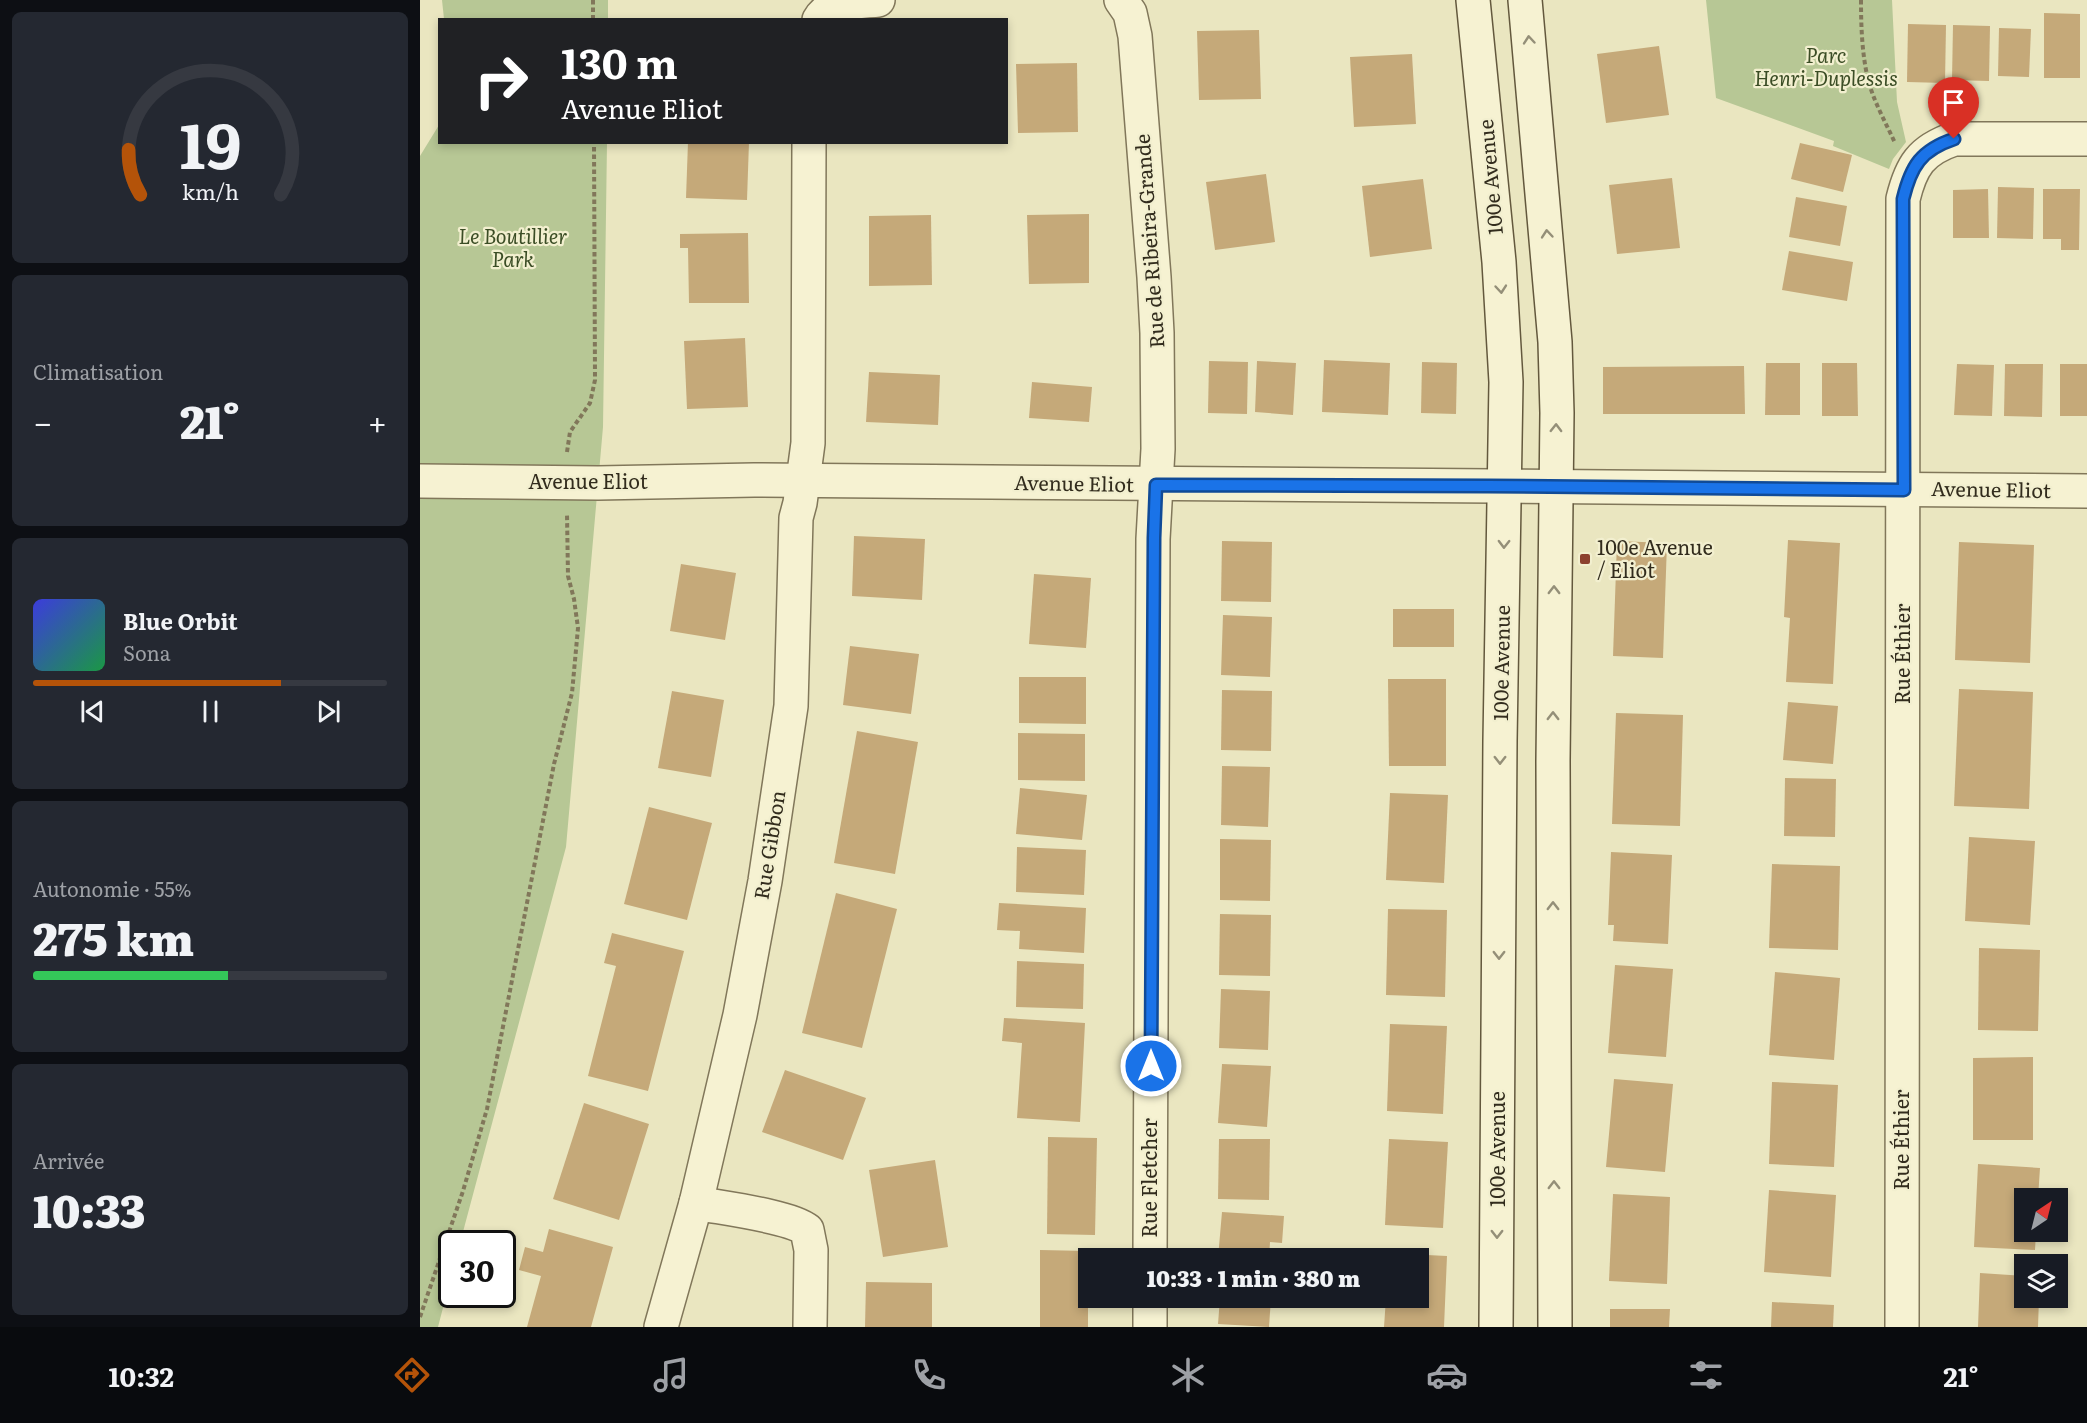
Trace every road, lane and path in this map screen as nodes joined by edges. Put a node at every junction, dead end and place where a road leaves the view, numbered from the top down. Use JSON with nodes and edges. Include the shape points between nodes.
{"nodes":[{"id":1,"x":593,"y":0,"type":"edge"},
{"id":2,"x":878,"y":0,"type":"edge"},
{"id":3,"x":1121,"y":0,"type":"edge"},
{"id":4,"x":1473,"y":0,"type":"edge"},
{"id":5,"x":1525,"y":0,"type":"edge"},
{"id":6,"x":1861,"y":0,"type":"edge"},
{"id":7,"x":593,"y":18,"type":"edge"},
{"id":8,"x":820,"y":18,"type":"edge"},
{"id":9,"x":2087,"y":139,"type":"edge"},
{"id":10,"x":594,"y":144,"type":"edge"},
{"id":11,"x":809,"y":144,"type":"edge"},
{"id":12,"x":1899,"y":150,"type":"dead end"},
{"id":13,"x":567,"y":460,"type":"dead end"},
{"id":14,"x":420,"y":481,"type":"edge"},
{"id":15,"x":803,"y":482,"type":"junction"},
{"id":16,"x":1156,"y":485,"type":"junction"},
{"id":17,"x":1506,"y":486,"type":"junction"},
{"id":18,"x":1556,"y":487,"type":"junction"},
{"id":19,"x":1904,"y":490,"type":"junction"},
{"id":20,"x":2087,"y":491,"type":"edge"},
{"id":21,"x":566,"y":505,"type":"dead end"},
{"id":22,"x":696,"y":1203,"type":"junction"},
{"id":23,"x":1150,"y":1248,"type":"edge"},
{"id":24,"x":1150,"y":1308,"type":"edge"},
{"id":25,"x":420,"y":1317,"type":"edge"},
{"id":26,"x":661,"y":1327,"type":"edge"},
{"id":27,"x":810,"y":1327,"type":"edge"},
{"id":28,"x":1150,"y":1327,"type":"edge"},
{"id":29,"x":1497,"y":1327,"type":"edge"},
{"id":30,"x":1555,"y":1327,"type":"edge"},
{"id":31,"x":1902,"y":1327,"type":"edge"}],
"edges":[{"from":1,"to":7,"type":"path"},
{"from":2,"to":8,"type":"street","via":[[839,5]]},
{"from":3,"to":16,"type":"street","name":"Rue de Ribeira-Grande","via":[[1130,14],[1135,36],[1154,277]]},
{"from":4,"to":17,"type":"street","name":"100e Avenue","one_way":true,"via":[[1505,330]]},
{"from":18,"to":5,"type":"street","one_way":true,"via":[[1555,342]]},
{"from":6,"to":12,"type":"path","via":[[1869,82]]},
{"from":9,"to":19,"type":"street","name":"Rue Éthier","via":[[1954,139],[1924,153],[1908,179],[1903,199]]},
{"from":10,"to":13,"type":"path","via":[[595,381],[590,402],[570,432]]},
{"from":11,"to":15,"type":"street","via":[[808,443]]},
{"from":14,"to":15,"type":"street","name":"Avenue Eliot"},
{"from":15,"to":16,"type":"street","name":"Avenue Eliot"},
{"from":15,"to":22,"type":"street","name":"Rue Gibbon","via":[[796,532],[791,706],[779,789],[740,1015]]},
{"from":16,"to":17,"type":"street","name":"Avenue Eliot"},
{"from":16,"to":23,"type":"street","name":"Rue Fletcher"},
{"from":17,"to":18,"type":"street","name":"Avenue Eliot"},
{"from":17,"to":29,"type":"street","name":"100e Avenue","one_way":true,"via":[[1500,752]]},
{"from":18,"to":19,"type":"street","name":"Avenue Eliot"},
{"from":30,"to":18,"type":"street","one_way":true},
{"from":19,"to":20,"type":"street","name":"Avenue Eliot"},
{"from":19,"to":31,"type":"street","name":"Rue Éthier"},
{"from":21,"to":25,"type":"path","via":[[568,576],[578,628],[572,693],[554,764],[487,1109]]},
{"from":22,"to":26,"type":"street","name":"Rue Gibbon"},
{"from":22,"to":27,"type":"street","via":[[782,1220],[807,1230],[811,1250]]},
{"from":24,"to":28,"type":"street"}]}
